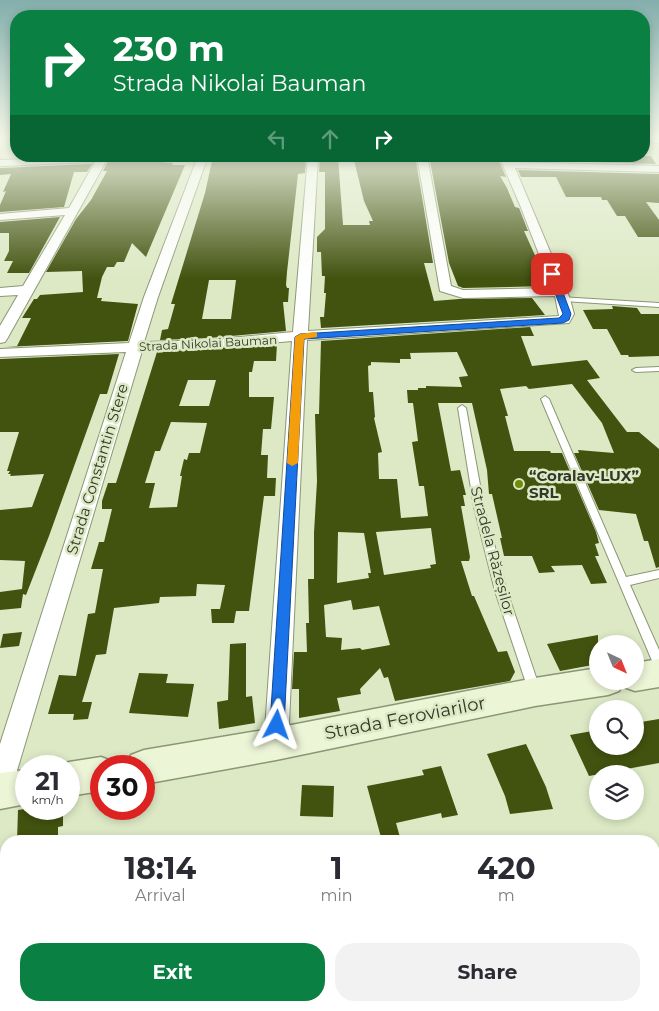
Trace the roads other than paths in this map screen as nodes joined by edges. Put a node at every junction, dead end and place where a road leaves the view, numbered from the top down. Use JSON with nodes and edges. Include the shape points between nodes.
{"nodes":[{"id":1,"x":87,"y":184,"type":"edge"},
{"id":2,"x":193,"y":184,"type":"edge"},
{"id":3,"x":311,"y":184,"type":"edge"},
{"id":4,"x":427,"y":184,"type":"edge"},
{"id":5,"x":517,"y":184,"type":"edge"},
{"id":6,"x":71,"y":211,"type":"junction"},
{"id":7,"x":0,"y":217,"type":"edge"},
{"id":8,"x":29,"y":290,"type":"junction"},
{"id":9,"x":0,"y":292,"type":"edge"},
{"id":10,"x":561,"y":295,"type":"junction"},
{"id":11,"x":659,"y":305,"type":"edge"},
{"id":12,"x":300,"y":337,"type":"junction"},
{"id":13,"x":0,"y":339,"type":"edge"},
{"id":14,"x":135,"y":347,"type":"junction"},
{"id":15,"x":0,"y":353,"type":"edge"},
{"id":16,"x":659,"y":369,"type":"edge"},
{"id":17,"x":636,"y":370,"type":"dead end"},
{"id":18,"x":545,"y":399,"type":"dead end"},
{"id":19,"x":462,"y":408,"type":"dead end"},
{"id":20,"x":659,"y":574,"type":"edge"},
{"id":21,"x":623,"y":582,"type":"junction"},
{"id":22,"x":659,"y":663,"type":"edge"},
{"id":23,"x":659,"y":673,"type":"edge"},
{"id":24,"x":644,"y":676,"type":"edge"},
{"id":25,"x":589,"y":684,"type":"edge"},
{"id":26,"x":535,"y":692,"type":"junction"},
{"id":27,"x":276,"y":744,"type":"junction"},
{"id":28,"x":155,"y":765,"type":"edge"},
{"id":29,"x":0,"y":784,"type":"edge"},
{"id":30,"x":15,"y":789,"type":"edge"},
{"id":31,"x":0,"y":791,"type":"edge"}],
"edges":[{"from":1,"to":6,"type":"street"},
{"from":2,"to":14,"type":"street","name":"Strada Constantin Stere"},
{"from":3,"to":12,"type":"street"},
{"from":4,"to":10,"type":"street","via":[[446,288],[450,292]]},
{"from":5,"to":10,"type":"street"},
{"from":6,"to":7,"type":"street"},
{"from":6,"to":8,"type":"street"},
{"from":8,"to":9,"type":"street"},
{"from":8,"to":13,"type":"street"},
{"from":10,"to":11,"type":"lane"},
{"from":10,"to":12,"type":"street","name":"Strada Nikolai Bauman","via":[[566,318],[551,322]]},
{"from":12,"to":14,"type":"street","name":"Strada Nikolai Bauman"},
{"from":12,"to":27,"type":"street"},
{"from":14,"to":15,"type":"street","name":"Strada Nikolai Bauman"},
{"from":14,"to":29,"type":"street","name":"Strada Constantin Stere"},
{"from":16,"to":17,"type":"lane"},
{"from":18,"to":21,"type":"lane"},
{"from":19,"to":26,"type":"lane","name":"Stradela Răzeșilor","via":[[479,507],[501,591]]},
{"from":20,"to":21,"type":"lane"},
{"from":21,"to":22,"type":"lane"},
{"from":23,"to":24,"type":"main road"},
{"from":25,"to":26,"type":"main road","name":"Strada Feroviarilor"},
{"from":26,"to":27,"type":"main road","name":"Strada Feroviarilor"},
{"from":27,"to":28,"type":"main road","name":"Strada Feroviarilor"},
{"from":30,"to":31,"type":"main road"}]}
